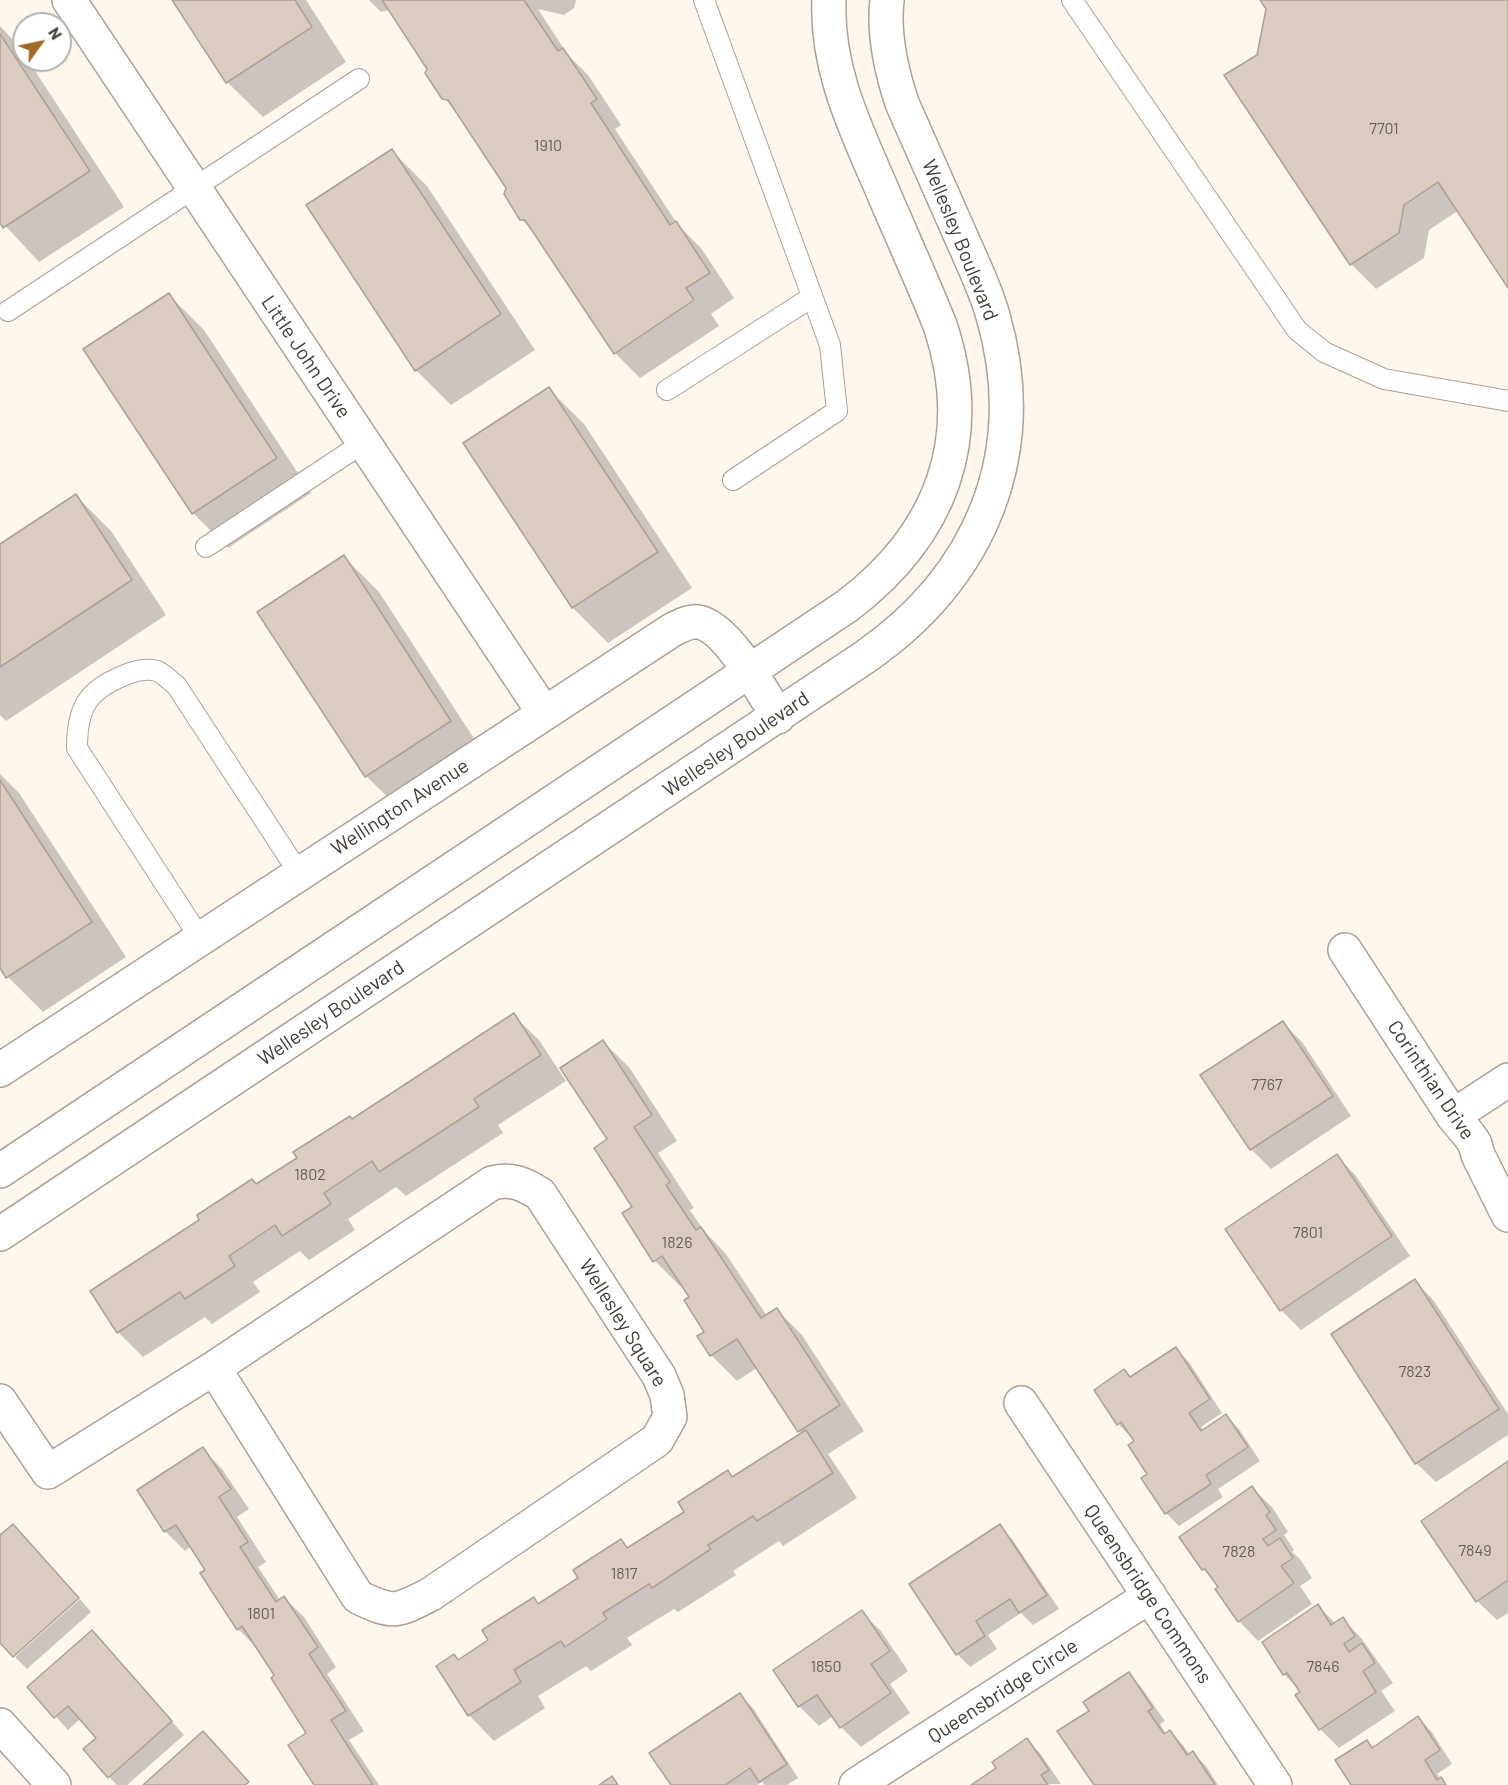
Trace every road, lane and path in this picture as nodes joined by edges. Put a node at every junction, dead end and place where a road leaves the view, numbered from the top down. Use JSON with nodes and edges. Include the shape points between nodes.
{"nodes":[{"id":1,"x":69,"y":0,"type":"edge"},
{"id":2,"x":704,"y":0,"type":"edge"},
{"id":3,"x":829,"y":0,"type":"edge"},
{"id":4,"x":887,"y":0,"type":"edge"},
{"id":5,"x":1072,"y":0,"type":"edge"},
{"id":6,"x":359,"y":79,"type":"dead end"},
{"id":7,"x":194,"y":188,"type":"junction"},
{"id":8,"x":812,"y":297,"type":"junction"},
{"id":9,"x":8,"y":311,"type":"dead end"},
{"id":10,"x":667,"y":390,"type":"dead end"},
{"id":11,"x":1508,"y":401,"type":"edge"},
{"id":12,"x":363,"y":443,"type":"junction"},
{"id":13,"x":733,"y":480,"type":"dead end"},
{"id":14,"x":206,"y":547,"type":"dead end"},
{"id":15,"x":749,"y":672,"type":"junction"},
{"id":16,"x":544,"y":713,"type":"junction"},
{"id":17,"x":778,"y":717,"type":"junction"},
{"id":18,"x":299,"y":873,"type":"junction"},
{"id":19,"x":200,"y":938,"type":"junction"},
{"id":20,"x":1345,"y":950,"type":"dead end"},
{"id":21,"x":0,"y":1070,"type":"edge"},
{"id":22,"x":1508,"y":1080,"type":"edge"},
{"id":23,"x":1453,"y":1116,"type":"junction"},
{"id":24,"x":0,"y":1171,"type":"edge"},
{"id":25,"x":1508,"y":1215,"type":"edge"},
{"id":26,"x":0,"y":1234,"type":"edge"},
{"id":27,"x":214,"y":1368,"type":"junction"},
{"id":28,"x":0,"y":1401,"type":"edge"},
{"id":29,"x":1021,"y":1403,"type":"dead end"},
{"id":30,"x":1150,"y":1596,"type":"junction"},
{"id":31,"x":0,"y":1725,"type":"edge"},
{"id":32,"x":54,"y":1785,"type":"edge"},
{"id":33,"x":856,"y":1785,"type":"edge"},
{"id":34,"x":1275,"y":1785,"type":"edge"}],
"edges":[{"from":1,"to":7,"type":"street","name":"Little John Drive"},
{"from":2,"to":8,"type":"lane"},
{"from":3,"to":15,"type":"street","via":[[831,46],[841,89],[948,350],[955,398],[951,456],[943,484],[919,531],[871,588]]},
{"from":4,"to":17,"type":"street","name":"Wellesley Boulevard","via":[[892,72],[902,103],[994,318],[1005,376],[1006,434],[983,521],[971,545],[933,598],[888,641]]},
{"from":5,"to":11,"type":"lane","via":[[1297,330],[1324,352],[1384,379]]},
{"from":6,"to":7,"type":"lane"},
{"from":7,"to":9,"type":"lane"},
{"from":7,"to":12,"type":"street","name":"Little John Drive"},
{"from":8,"to":10,"type":"lane"},
{"from":8,"to":13,"type":"lane","via":[[830,345],[837,411]]},
{"from":12,"to":14,"type":"lane"},
{"from":12,"to":16,"type":"street","name":"Little John Drive"},
{"from":15,"to":16,"type":"street","name":"Wellington Avenue","via":[[733,648],[710,626],[686,623]]},
{"from":15,"to":17,"type":"street","name":"Wellington Avenue"},
{"from":15,"to":24,"type":"street"},
{"from":16,"to":18,"type":"street","name":"Wellington Avenue"},
{"from":17,"to":26,"type":"street","name":"Wellesley Boulevard"},
{"from":18,"to":19,"type":"street","name":"Wellington Avenue"},
{"from":18,"to":19,"type":"lane","via":[[176,685],[158,671],[137,670],[96,690],[77,725],[77,748]]},
{"from":19,"to":21,"type":"street","name":"Wellington Avenue"},
{"from":20,"to":23,"type":"street","name":"Corinthian Drive"},
{"from":22,"to":23,"type":"street"},
{"from":23,"to":25,"type":"street","name":"Corinthian Drive","via":[[1475,1144]]},
{"from":27,"to":27,"type":"street","name":"Wellesley Square","via":[[358,1597],[380,1607],[402,1610],[657,1440],[670,1417],[667,1395],[658,1376],[540,1194],[523,1183],[505,1179],[492,1183]]},
{"from":27,"to":28,"type":"street","via":[[48,1472]]},
{"from":29,"to":30,"type":"street","name":"Queensbridge Commons"},
{"from":30,"to":33,"type":"street","name":"Queensbridge Circle"},
{"from":30,"to":34,"type":"street","name":"Queensbridge Commons"},
{"from":31,"to":32,"type":"street"}]}
